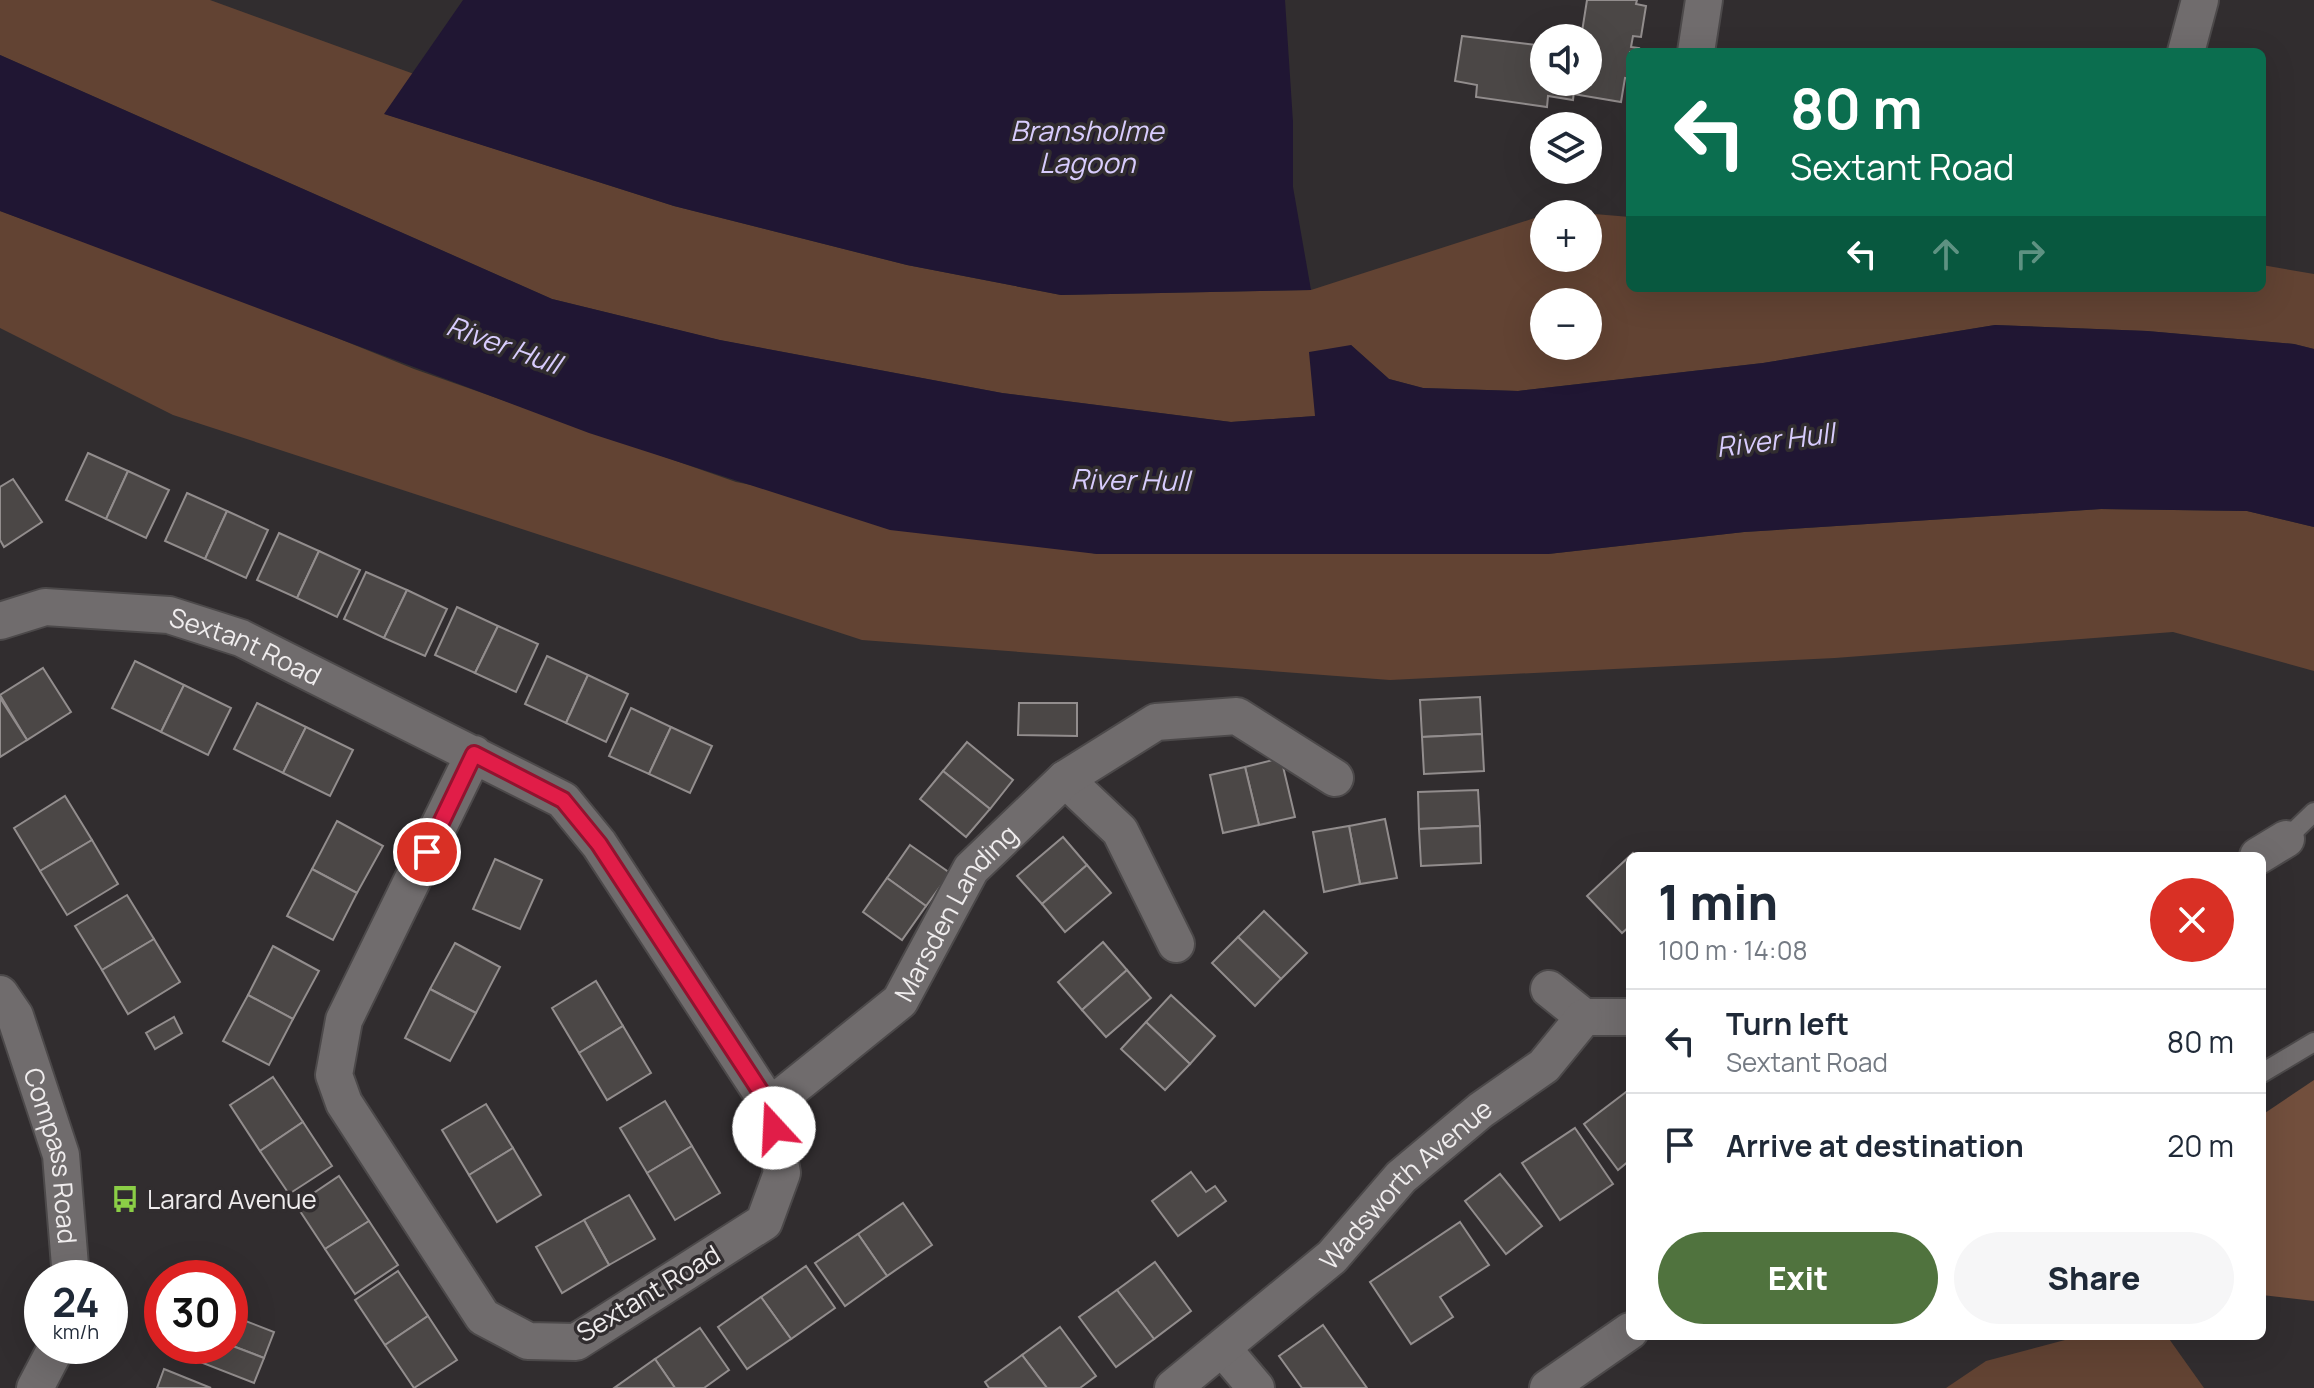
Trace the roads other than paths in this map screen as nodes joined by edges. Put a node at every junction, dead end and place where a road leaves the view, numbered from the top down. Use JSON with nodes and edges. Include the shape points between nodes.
{"nodes":[{"id":1,"x":1704,"y":0,"type":"edge"},
{"id":2,"x":2200,"y":0,"type":"edge"},
{"id":3,"x":1697,"y":48,"type":"edge"},
{"id":4,"x":2187,"y":48,"type":"edge"},
{"id":5,"x":0,"y":621,"type":"edge"},
{"id":6,"x":474,"y":754,"type":"junction"},
{"id":7,"x":1335,"y":778,"type":"dead end"},
{"id":8,"x":1065,"y":779,"type":"junction"},
{"id":9,"x":2314,"y":812,"type":"edge"},
{"id":10,"x":2272,"y":847,"type":"edge"},
{"id":11,"x":1176,"y":944,"type":"dead end"},
{"id":12,"x":1549,"y":989,"type":"dead end"},
{"id":13,"x":0,"y":994,"type":"edge"},
{"id":14,"x":1584,"y":1017,"type":"junction"},
{"id":15,"x":1626,"y":1017,"type":"edge"},
{"id":16,"x":2314,"y":1042,"type":"edge"},
{"id":17,"x":2266,"y":1071,"type":"edge"},
{"id":18,"x":770,"y":1106,"type":"junction"},
{"id":19,"x":70,"y":1260,"type":"edge"},
{"id":20,"x":1626,"y":1334,"type":"edge"},
{"id":21,"x":1224,"y":1350,"type":"junction"},
{"id":22,"x":48,"y":1364,"type":"edge"},
{"id":23,"x":35,"y":1388,"type":"edge"},
{"id":24,"x":1173,"y":1388,"type":"edge"},
{"id":25,"x":1256,"y":1388,"type":"edge"},
{"id":26,"x":1548,"y":1388,"type":"edge"}],
"edges":[{"from":1,"to":3,"type":"street"},
{"from":2,"to":4,"type":"street"},
{"from":5,"to":6,"type":"street","name":"Sextant Road","via":[[45,607],[169,615],[241,638]]},
{"from":6,"to":18,"type":"street","name":"Sextant Road","via":[[563,800],[599,844]]},
{"from":6,"to":18,"type":"street","name":"Sextant Road","via":[[344,1020],[334,1075],[344,1103],[483,1317],[528,1341],[576,1342],[764,1222],[782,1173]]},
{"from":7,"to":8,"type":"street","name":"Marsden Landing","via":[[1237,716],[1156,722]]},
{"from":8,"to":11,"type":"street","via":[[1120,831]]},
{"from":8,"to":18,"type":"street","name":"Marsden Landing","via":[[971,869],[900,1001]]},
{"from":9,"to":10,"type":"lane"},
{"from":12,"to":14,"type":"street"},
{"from":13,"to":19,"type":"street","name":"Compass Road","via":[[15,1016],[61,1155]]},
{"from":14,"to":15,"type":"street"},
{"from":14,"to":21,"type":"street","name":"Wadsworth Avenue","via":[[1544,1066],[1401,1177],[1332,1257]]},
{"from":16,"to":17,"type":"lane"},
{"from":20,"to":26,"type":"street"},
{"from":21,"to":24,"type":"street","name":"Wadsworth Avenue"},
{"from":21,"to":25,"type":"street"},
{"from":22,"to":23,"type":"street"}]}
